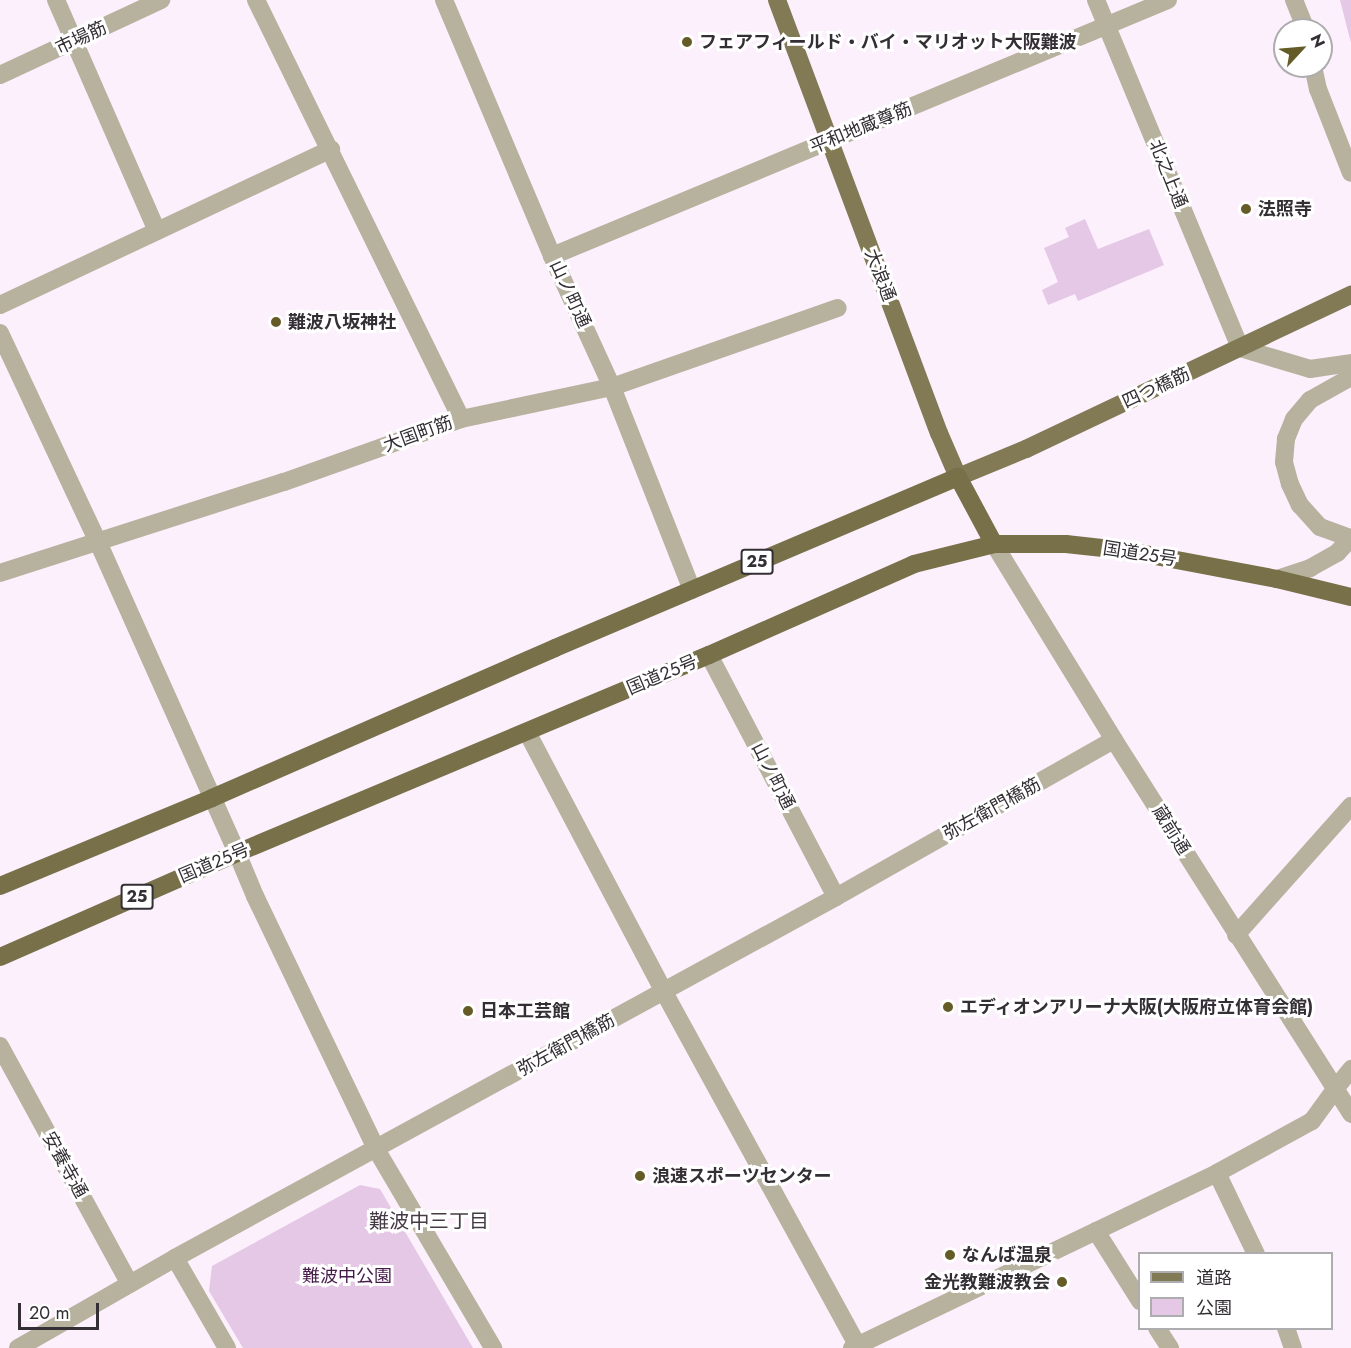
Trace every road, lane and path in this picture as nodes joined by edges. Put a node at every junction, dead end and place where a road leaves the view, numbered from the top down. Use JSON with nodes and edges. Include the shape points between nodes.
{"nodes":[{"id":1,"x":56,"y":0,"type":"edge"},
{"id":2,"x":161,"y":0,"type":"edge"},
{"id":3,"x":256,"y":0,"type":"edge"},
{"id":4,"x":444,"y":0,"type":"edge"},
{"id":5,"x":777,"y":0,"type":"edge"},
{"id":6,"x":1096,"y":0,"type":"edge"},
{"id":7,"x":1168,"y":0,"type":"edge"},
{"id":8,"x":1294,"y":0,"type":"edge"},
{"id":9,"x":1301,"y":18,"type":"edge"},
{"id":10,"x":1107,"y":27,"type":"junction"},
{"id":11,"x":74,"y":42,"type":"junction"},
{"id":12,"x":0,"y":75,"type":"edge"},
{"id":13,"x":1316,"y":78,"type":"edge"},
{"id":14,"x":829,"y":141,"type":"junction"},
{"id":15,"x":331,"y":149,"type":"junction"},
{"id":16,"x":1351,"y":173,"type":"edge"},
{"id":17,"x":157,"y":231,"type":"junction"},
{"id":18,"x":552,"y":256,"type":"junction"},
{"id":19,"x":1351,"y":295,"type":"edge"},
{"id":20,"x":0,"y":305,"type":"edge"},
{"id":21,"x":838,"y":308,"type":"dead end"},
{"id":22,"x":0,"y":333,"type":"edge"},
{"id":23,"x":1240,"y":348,"type":"junction"},
{"id":24,"x":1351,"y":363,"type":"edge"},
{"id":25,"x":1351,"y":377,"type":"edge"},
{"id":26,"x":612,"y":387,"type":"junction"},
{"id":27,"x":461,"y":419,"type":"junction"},
{"id":28,"x":958,"y":477,"type":"junction"},
{"id":29,"x":1351,"y":538,"type":"edge"},
{"id":30,"x":98,"y":542,"type":"junction"},
{"id":31,"x":994,"y":544,"type":"junction"},
{"id":32,"x":0,"y":573,"type":"edge"},
{"id":33,"x":1277,"y":579,"type":"junction"},
{"id":34,"x":693,"y":590,"type":"junction"},
{"id":35,"x":1351,"y":597,"type":"edge"},
{"id":36,"x":709,"y":655,"type":"junction"},
{"id":37,"x":527,"y":732,"type":"junction"},
{"id":38,"x":1114,"y":740,"type":"junction"},
{"id":39,"x":212,"y":798,"type":"junction"},
{"id":40,"x":1351,"y":806,"type":"edge"},
{"id":41,"x":237,"y":853,"type":"junction"},
{"id":42,"x":0,"y":886,"type":"edge"},
{"id":43,"x":836,"y":897,"type":"junction"},
{"id":44,"x":1236,"y":935,"type":"junction"},
{"id":45,"x":0,"y":957,"type":"edge"},
{"id":46,"x":664,"y":992,"type":"junction"},
{"id":47,"x":0,"y":1046,"type":"edge"},
{"id":48,"x":1351,"y":1069,"type":"edge"},
{"id":49,"x":1335,"y":1089,"type":"junction"},
{"id":50,"x":1351,"y":1114,"type":"edge"},
{"id":51,"x":376,"y":1149,"type":"junction"},
{"id":52,"x":1217,"y":1173,"type":"junction"},
{"id":53,"x":1096,"y":1231,"type":"junction"},
{"id":54,"x":1255,"y":1252,"type":"edge"},
{"id":55,"x":175,"y":1258,"type":"junction"},
{"id":56,"x":130,"y":1284,"type":"junction"},
{"id":57,"x":1138,"y":1297,"type":"edge"},
{"id":58,"x":1158,"y":1330,"type":"edge"},
{"id":59,"x":1286,"y":1330,"type":"edge"},
{"id":60,"x":857,"y":1347,"type":"edge"},
{"id":61,"x":18,"y":1348,"type":"edge"},
{"id":62,"x":227,"y":1348,"type":"edge"},
{"id":63,"x":493,"y":1348,"type":"edge"},
{"id":64,"x":1170,"y":1348,"type":"edge"},
{"id":65,"x":1293,"y":1348,"type":"edge"}],
"edges":[{"from":1,"to":11,"type":"street"},
{"from":2,"to":11,"type":"street","name":"市場筋"},
{"from":3,"to":15,"type":"street"},
{"from":4,"to":18,"type":"street","name":"山ノ町通"},
{"from":5,"to":14,"type":"main road","name":"大浪通"},
{"from":6,"to":10,"type":"street","name":"北之上通"},
{"from":7,"to":10,"type":"street","name":"平和地蔵尊筋"},
{"from":8,"to":9,"type":"street"},
{"from":10,"to":14,"type":"street","name":"平和地蔵尊筋"},
{"from":10,"to":23,"type":"street","name":"北之上通"},
{"from":11,"to":12,"type":"street","name":"市場筋"},
{"from":11,"to":17,"type":"street"},
{"from":13,"to":16,"type":"street"},
{"from":14,"to":18,"type":"street","name":"平和地蔵尊筋"},
{"from":14,"to":28,"type":"main road","name":"大浪通"},
{"from":15,"to":17,"type":"street"},
{"from":15,"to":27,"type":"street"},
{"from":17,"to":20,"type":"street"},
{"from":18,"to":26,"type":"street","name":"山ノ町通"},
{"from":19,"to":23,"type":"main road","name":"四つ橋筋"},
{"from":21,"to":26,"type":"street","name":"大国町筋"},
{"from":22,"to":30,"type":"street"},
{"from":23,"to":24,"type":"street","via":[[1310,369]]},
{"from":23,"to":28,"type":"main road","name":"四つ橋筋"},
{"from":25,"to":29,"type":"street","via":[[1310,400],[1294,419],[1286,439],[1284,462],[1300,505],[1320,527]]},
{"from":26,"to":27,"type":"street","name":"大国町筋"},
{"from":26,"to":34,"type":"street","name":"山ノ町通"},
{"from":27,"to":30,"type":"street","name":"大国町筋"},
{"from":28,"to":31,"type":"highway","name":"大浪通"},
{"from":28,"to":34,"type":"highway","number":"25"},
{"from":29,"to":33,"type":"street","via":[[1337,553]]},
{"from":30,"to":32,"type":"street","name":"大国町筋"},
{"from":30,"to":39,"type":"street"},
{"from":31,"to":33,"type":"highway","name":"国道25号","number":"25","via":[[1066,544],[1129,551]]},
{"from":31,"to":36,"type":"highway","name":"国道25号","number":"25","via":[[914,564]]},
{"from":31,"to":38,"type":"street","name":"蔵前通"},
{"from":33,"to":35,"type":"highway","name":"国道25号","number":"25"},
{"from":34,"to":39,"type":"highway","number":"25"},
{"from":36,"to":37,"type":"highway","name":"国道25号","number":"25"},
{"from":36,"to":43,"type":"street","name":"山ノ町通"},
{"from":37,"to":41,"type":"highway","name":"国道25号","number":"25"},
{"from":37,"to":46,"type":"street"},
{"from":38,"to":43,"type":"street","name":"弥左衛門橋筋"},
{"from":38,"to":44,"type":"street","name":"蔵前通"},
{"from":39,"to":41,"type":"street"},
{"from":39,"to":42,"type":"highway","number":"25"},
{"from":40,"to":44,"type":"street"},
{"from":41,"to":45,"type":"highway","name":"国道25号","number":"25"},
{"from":41,"to":51,"type":"street"},
{"from":43,"to":46,"type":"street","name":"弥左衛門橋筋"},
{"from":44,"to":49,"type":"street","name":"蔵前通"},
{"from":46,"to":51,"type":"street","name":"弥左衛門橋筋"},
{"from":46,"to":60,"type":"street"},
{"from":47,"to":56,"type":"street","name":"安養寺通"},
{"from":48,"to":49,"type":"street"},
{"from":49,"to":50,"type":"street","name":"蔵前通"},
{"from":49,"to":52,"type":"street","via":[[1312,1121]]},
{"from":51,"to":55,"type":"street","name":"弥左衛門橋筋"},
{"from":51,"to":63,"type":"street"},
{"from":52,"to":53,"type":"street"},
{"from":52,"to":54,"type":"street"},
{"from":53,"to":57,"type":"street"},
{"from":53,"to":60,"type":"street"},
{"from":55,"to":56,"type":"street","name":"弥左衛門橋筋"},
{"from":55,"to":62,"type":"street"},
{"from":56,"to":61,"type":"street","name":"弥左衛門橋筋"},
{"from":58,"to":64,"type":"street"},
{"from":59,"to":65,"type":"street"}]}
